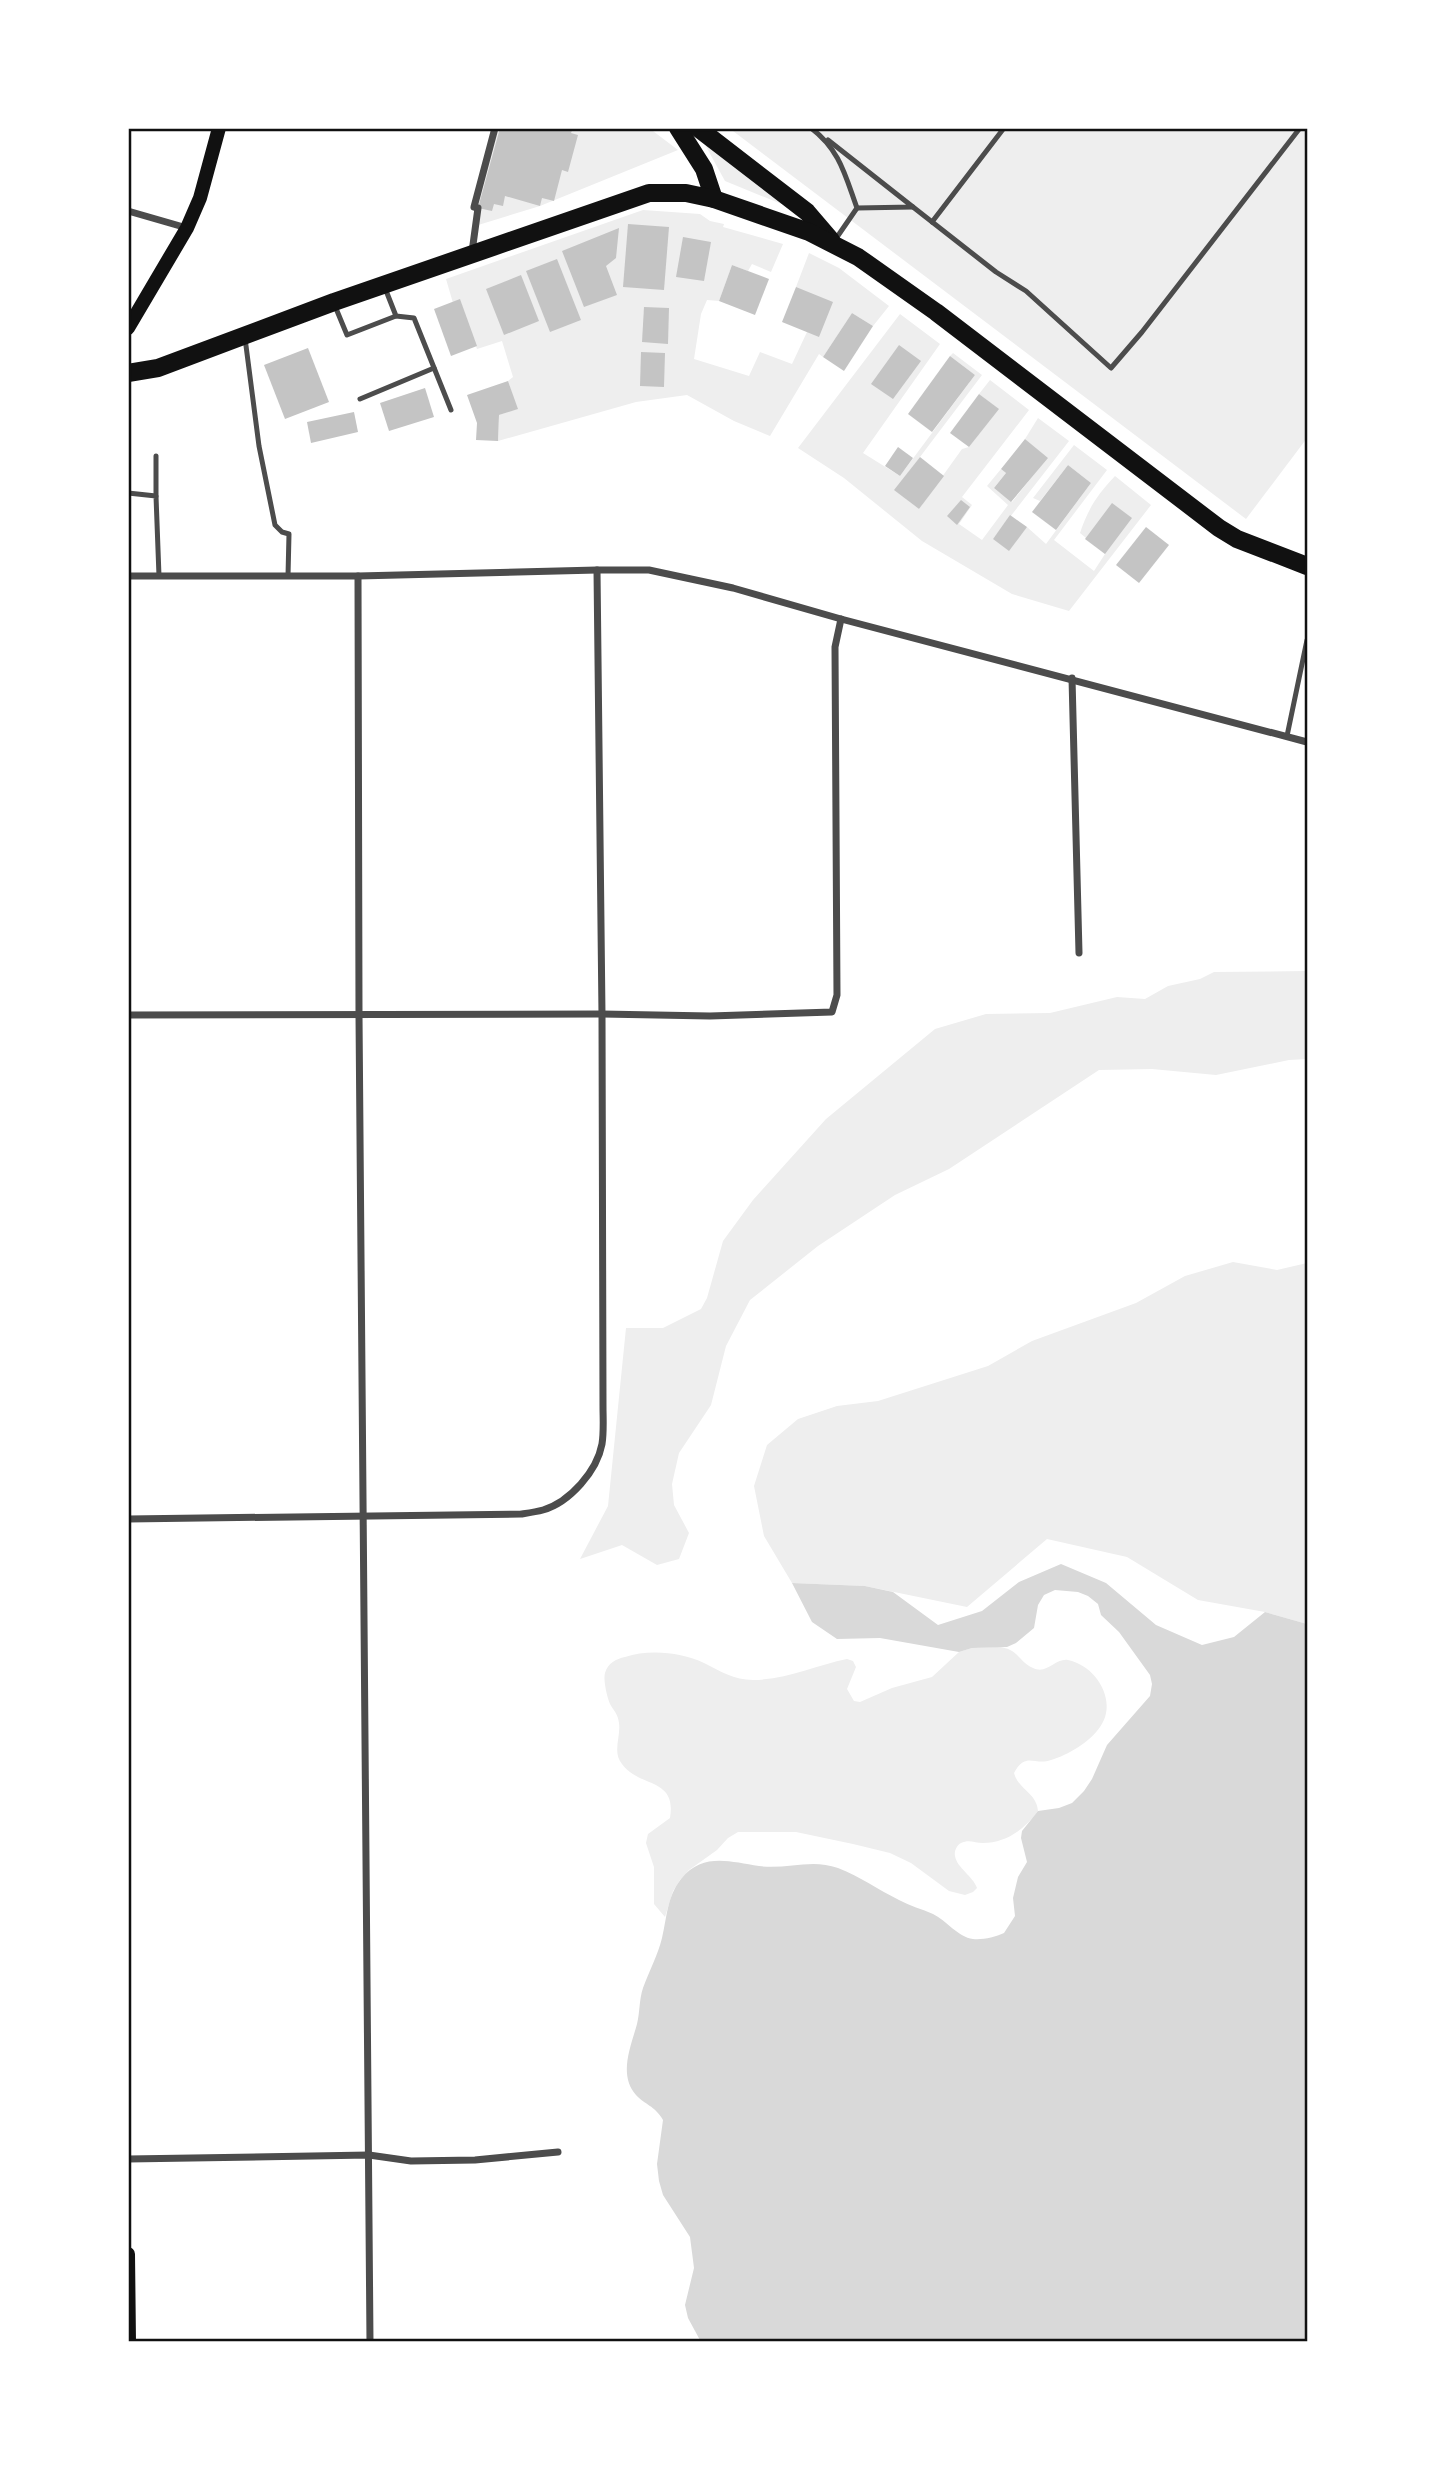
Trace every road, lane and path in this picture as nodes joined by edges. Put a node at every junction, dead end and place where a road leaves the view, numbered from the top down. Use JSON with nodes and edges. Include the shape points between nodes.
{"nodes":[{"id":1,"x":219,"y":128,"type":"edge"},
{"id":2,"x":495,"y":128,"type":"edge"},
{"id":3,"x":678,"y":128,"type":"edge"},
{"id":4,"x":698,"y":128,"type":"edge"},
{"id":5,"x":811,"y":128,"type":"edge"},
{"id":6,"x":1004,"y":128,"type":"edge"},
{"id":7,"x":1300,"y":128,"type":"edge"},
{"id":8,"x":828,"y":141,"type":"junction"},
{"id":9,"x":714,"y":199,"type":"junction"},
{"id":10,"x":913,"y":207,"type":"junction"},
{"id":11,"x":857,"y":208,"type":"junction"},
{"id":12,"x":128,"y":211,"type":"edge"},
{"id":13,"x":932,"y":222,"type":"junction"},
{"id":14,"x":187,"y":228,"type":"junction"},
{"id":15,"x":833,"y":243,"type":"junction"},
{"id":16,"x":472,"y":253,"type":"junction"},
{"id":17,"x":383,"y":284,"type":"junction"},
{"id":18,"x":334,"y":302,"type":"junction"},
{"id":19,"x":396,"y":316,"type":"junction"},
{"id":20,"x":128,"y":328,"type":"edge"},
{"id":21,"x":244,"y":334,"type":"junction"},
{"id":22,"x":434,"y":368,"type":"junction"},
{"id":23,"x":128,"y":373,"type":"edge"},
{"id":24,"x":360,"y":399,"type":"dead end"},
{"id":25,"x":451,"y":410,"type":"dead end"},
{"id":26,"x":156,"y":456,"type":"dead end"},
{"id":27,"x":128,"y":493,"type":"edge"},
{"id":28,"x":156,"y":496,"type":"junction"},
{"id":29,"x":1307,"y":566,"type":"edge"},
{"id":30,"x":597,"y":570,"type":"junction"},
{"id":31,"x":128,"y":576,"type":"edge"},
{"id":32,"x":159,"y":576,"type":"junction"},
{"id":33,"x":288,"y":576,"type":"junction"},
{"id":34,"x":358,"y":576,"type":"junction"},
{"id":35,"x":841,"y":619,"type":"junction"},
{"id":36,"x":1307,"y":640,"type":"edge"},
{"id":37,"x":1072,"y":678,"type":"junction"},
{"id":38,"x":1287,"y":736,"type":"junction"},
{"id":39,"x":1307,"y":741,"type":"edge"},
{"id":40,"x":1080,"y":953,"type":"dead end"},
{"id":41,"x":602,"y":1014,"type":"junction"},
{"id":42,"x":128,"y":1015,"type":"edge"},
{"id":43,"x":359,"y":1015,"type":"junction"},
{"id":44,"x":364,"y":1517,"type":"junction"},
{"id":45,"x":128,"y":1520,"type":"edge"},
{"id":46,"x":558,"y":2152,"type":"dead end"},
{"id":47,"x":369,"y":2155,"type":"junction"},
{"id":48,"x":128,"y":2159,"type":"edge"},
{"id":49,"x":128,"y":2254,"type":"edge"},
{"id":50,"x":128,"y":2342,"type":"edge"},
{"id":51,"x":370,"y":2342,"type":"edge"}],
"edges":[{"from":1,"to":14,"type":"main road"},
{"from":2,"to":16,"type":"street","via":[[474,207],[478,208]]},
{"from":3,"to":9,"type":"main road","via":[[704,169]]},
{"from":4,"to":15,"type":"main road","via":[[807,212]]},
{"from":5,"to":8,"type":"lane"},
{"from":6,"to":13,"type":"lane"},
{"from":7,"to":13,"type":"lane","via":[[1111,368],[1026,291]]},
{"from":8,"to":10,"type":"lane"},
{"from":8,"to":11,"type":"lane"},
{"from":9,"to":15,"type":"main road"},
{"from":9,"to":16,"type":"main road","via":[[649,192]]},
{"from":10,"to":11,"type":"lane"},
{"from":10,"to":13,"type":"lane"},
{"from":11,"to":15,"type":"lane"},
{"from":12,"to":14,"type":"street"},
{"from":14,"to":20,"type":"main road"},
{"from":15,"to":29,"type":"main road","via":[[936,312],[1219,528]]},
{"from":16,"to":17,"type":"main road"},
{"from":17,"to":18,"type":"main road"},
{"from":17,"to":19,"type":"lane"},
{"from":18,"to":19,"type":"lane","via":[[347,335]]},
{"from":18,"to":21,"type":"main road"},
{"from":19,"to":22,"type":"lane","via":[[414,318]]},
{"from":21,"to":23,"type":"main road","via":[[158,368]]},
{"from":21,"to":33,"type":"lane","via":[[275,525],[289,534]]},
{"from":22,"to":24,"type":"lane"},
{"from":22,"to":25,"type":"lane"},
{"from":26,"to":28,"type":"lane"},
{"from":27,"to":28,"type":"lane"},
{"from":28,"to":32,"type":"lane"},
{"from":30,"to":34,"type":"street"},
{"from":30,"to":35,"type":"street","via":[[649,570]]},
{"from":30,"to":41,"type":"street"},
{"from":31,"to":32,"type":"street"},
{"from":32,"to":33,"type":"street"},
{"from":33,"to":34,"type":"street"},
{"from":34,"to":43,"type":"street"},
{"from":35,"to":37,"type":"street"},
{"from":35,"to":41,"type":"street","via":[[835,647],[837,995],[832,1012]]},
{"from":36,"to":38,"type":"lane"},
{"from":37,"to":38,"type":"street"},
{"from":37,"to":40,"type":"street"},
{"from":38,"to":39,"type":"street"},
{"from":41,"to":43,"type":"street"},
{"from":41,"to":44,"type":"street","via":[[602,1443],[597,1462],[576,1488],[544,1510]]},
{"from":42,"to":43,"type":"street"},
{"from":43,"to":44,"type":"street"},
{"from":44,"to":45,"type":"street"},
{"from":44,"to":47,"type":"street"},
{"from":46,"to":47,"type":"street","via":[[475,2160],[411,2161]]},
{"from":47,"to":48,"type":"street"},
{"from":47,"to":51,"type":"street"},
{"from":49,"to":50,"type":"main road"}]}
